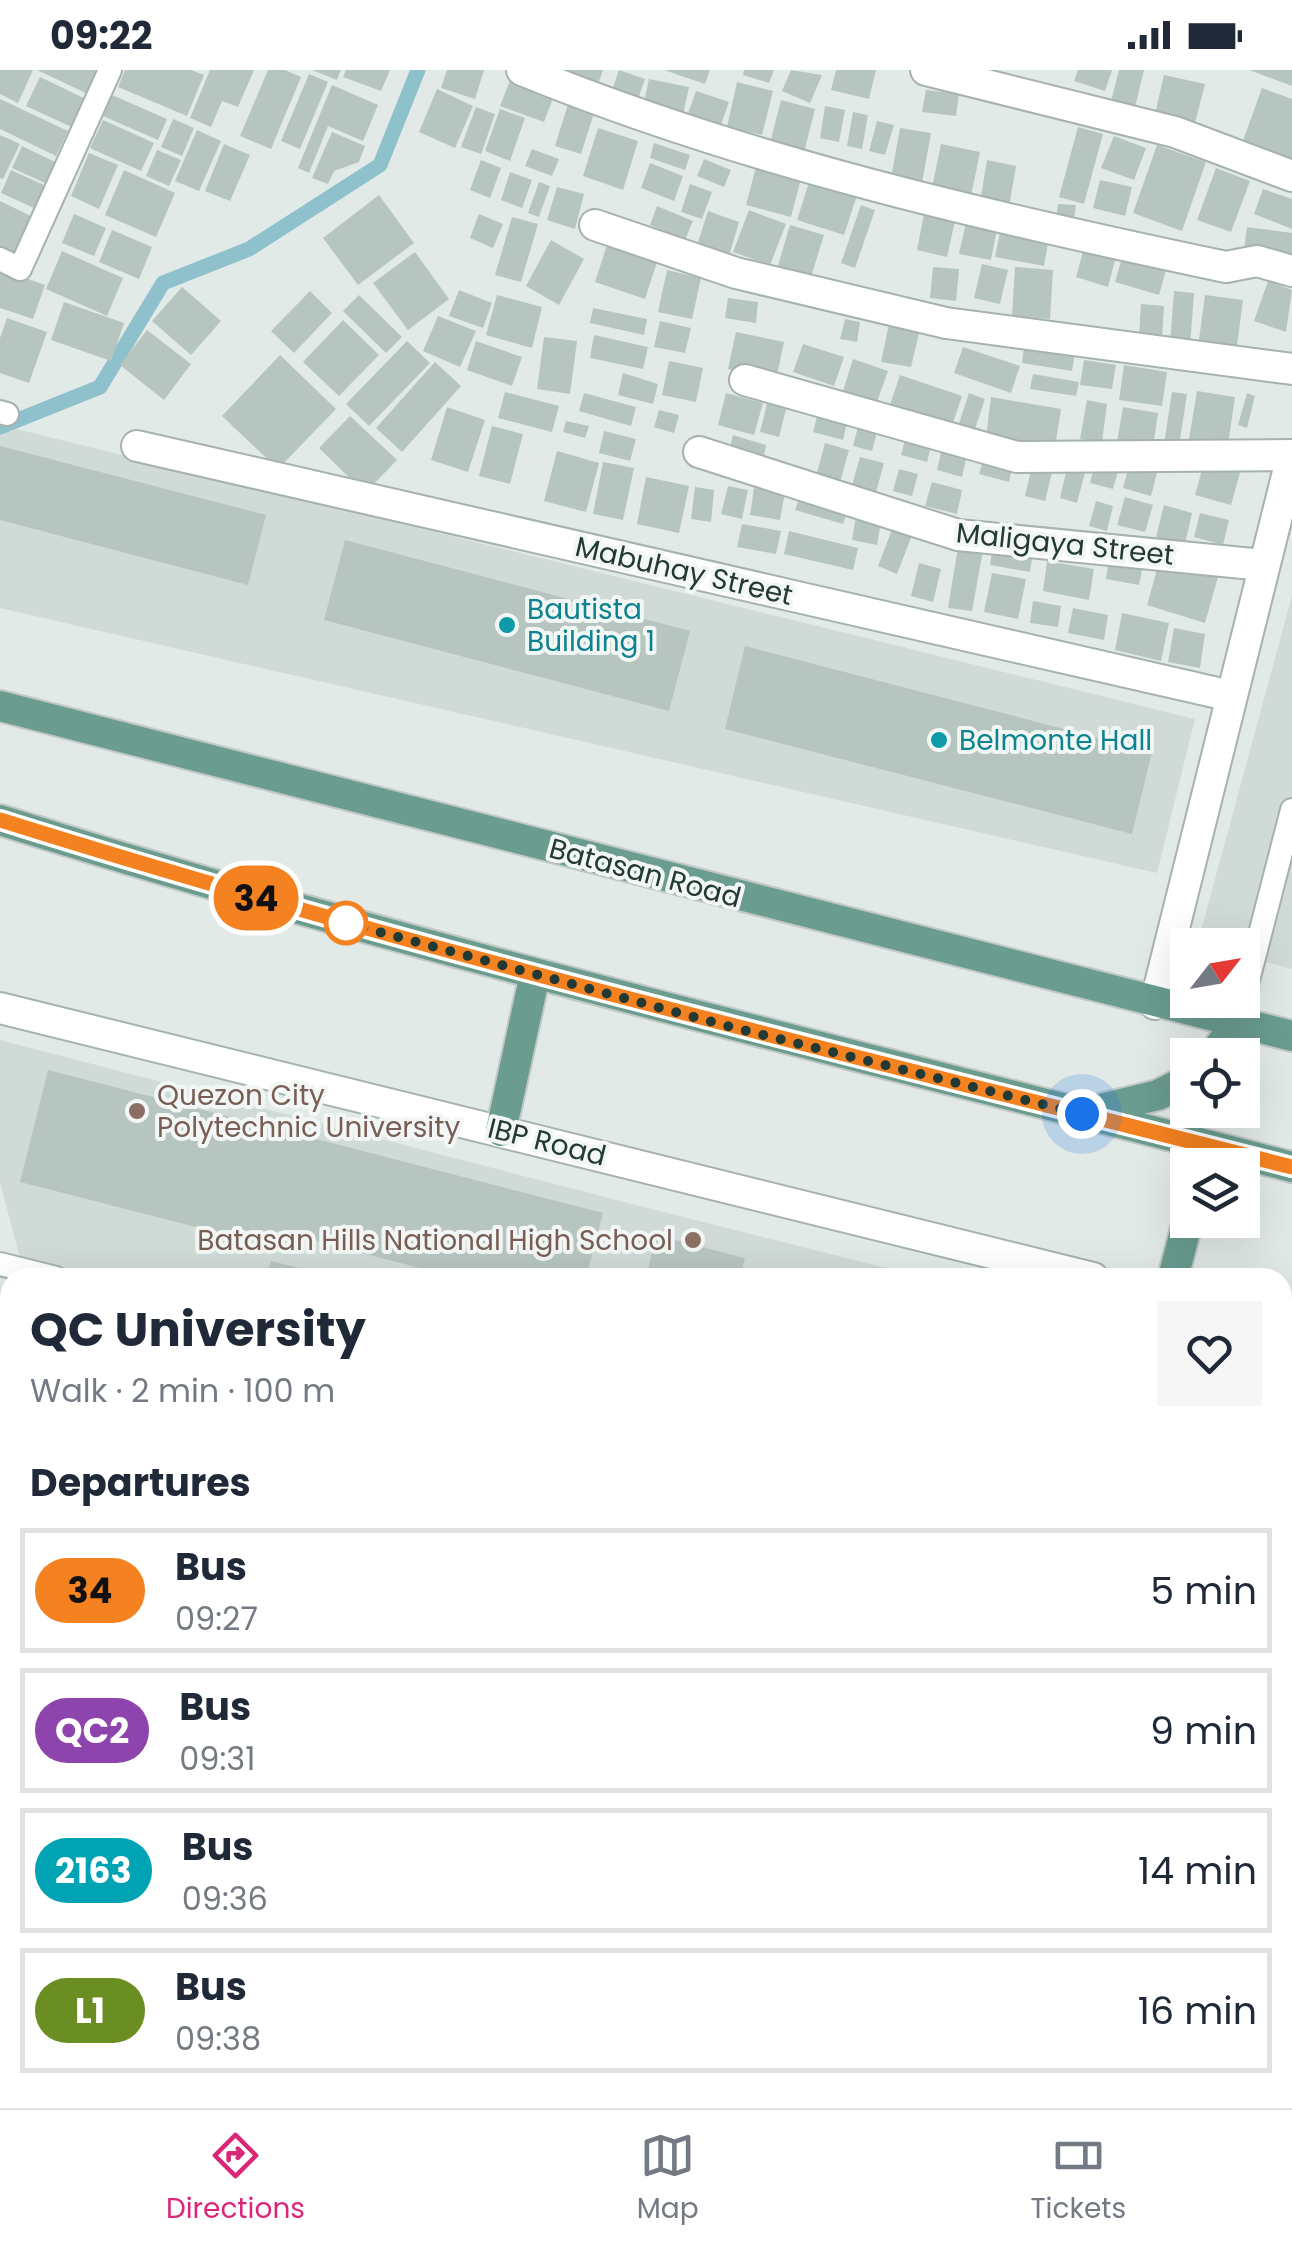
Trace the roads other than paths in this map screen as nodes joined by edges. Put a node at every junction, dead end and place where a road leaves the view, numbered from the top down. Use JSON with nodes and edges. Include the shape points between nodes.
{"nodes":[{"id":1,"x":110,"y":70,"type":"edge"},
{"id":2,"x":522,"y":70,"type":"edge"},
{"id":3,"x":926,"y":70,"type":"edge"},
{"id":4,"x":1292,"y":176,"type":"edge"},
{"id":5,"x":595,"y":226,"type":"dead end"},
{"id":6,"x":0,"y":259,"type":"edge"},
{"id":7,"x":1292,"y":271,"type":"edge"},
{"id":8,"x":1292,"y":368,"type":"edge"},
{"id":9,"x":744,"y":380,"type":"dead end"},
{"id":10,"x":137,"y":446,"type":"dead end"},
{"id":11,"x":699,"y":452,"type":"dead end"},
{"id":12,"x":1292,"y":455,"type":"edge"},
{"id":13,"x":1263,"y":565,"type":"junction"},
{"id":14,"x":1230,"y":696,"type":"junction"},
{"id":15,"x":0,"y":706,"type":"edge"},
{"id":16,"x":1292,"y":810,"type":"edge"},
{"id":17,"x":0,"y":820,"type":"edge"},
{"id":18,"x":535,"y":974,"type":"junction"},
{"id":19,"x":1155,"y":1004,"type":"junction"},
{"id":20,"x":0,"y":1008,"type":"edge"},
{"id":21,"x":1238,"y":1023,"type":"junction"},
{"id":22,"x":1292,"y":1036,"type":"edge"},
{"id":23,"x":1227,"y":1038,"type":"edge"},
{"id":24,"x":1170,"y":1089,"type":"edge"},
{"id":25,"x":1082,"y":1114,"type":"junction"},
{"id":26,"x":502,"y":1131,"type":"junction"},
{"id":27,"x":1184,"y":1148,"type":"edge"},
{"id":28,"x":1260,"y":1163,"type":"edge"},
{"id":29,"x":1292,"y":1167,"type":"edge"},
{"id":30,"x":1183,"y":1238,"type":"edge"},
{"id":31,"x":1053,"y":1268,"type":"edge"},
{"id":32,"x":1176,"y":1268,"type":"edge"}],
"edges":[{"from":1,"to":6,"type":"lane","via":[[20,269]]},
{"from":2,"to":7,"type":"street","via":[[722,144],[1032,227],[1226,268],[1256,261]]},
{"from":3,"to":4,"type":"street","via":[[1175,132]]},
{"from":5,"to":8,"type":"street","via":[[736,273],[926,318]]},
{"from":9,"to":12,"type":"street","via":[[1017,457]]},
{"from":10,"to":14,"type":"street","name":"Mabuhay Street"},
{"from":11,"to":13,"type":"street","name":"Maligaya Street","via":[[958,535]]},
{"from":12,"to":13,"type":"street"},
{"from":13,"to":14,"type":"street"},
{"from":14,"to":19,"type":"street"},
{"from":15,"to":19,"type":"main road","name":"Batasan Road"},
{"from":16,"to":21,"type":"lane"},
{"from":17,"to":18,"type":"main road","via":[[193,881]]},
{"from":18,"to":25,"type":"main road"},
{"from":18,"to":26,"type":"main road"},
{"from":19,"to":21,"type":"main road","name":"Batasan Road"},
{"from":20,"to":26,"type":"street","name":"IBP Road"},
{"from":21,"to":22,"type":"main road","name":"Batasan Road"},
{"from":21,"to":23,"type":"main road"},
{"from":24,"to":25,"type":"main road"},
{"from":25,"to":27,"type":"main road"},
{"from":26,"to":31,"type":"street","name":"IBP Road"},
{"from":28,"to":29,"type":"main road"},
{"from":30,"to":32,"type":"main road"}]}
